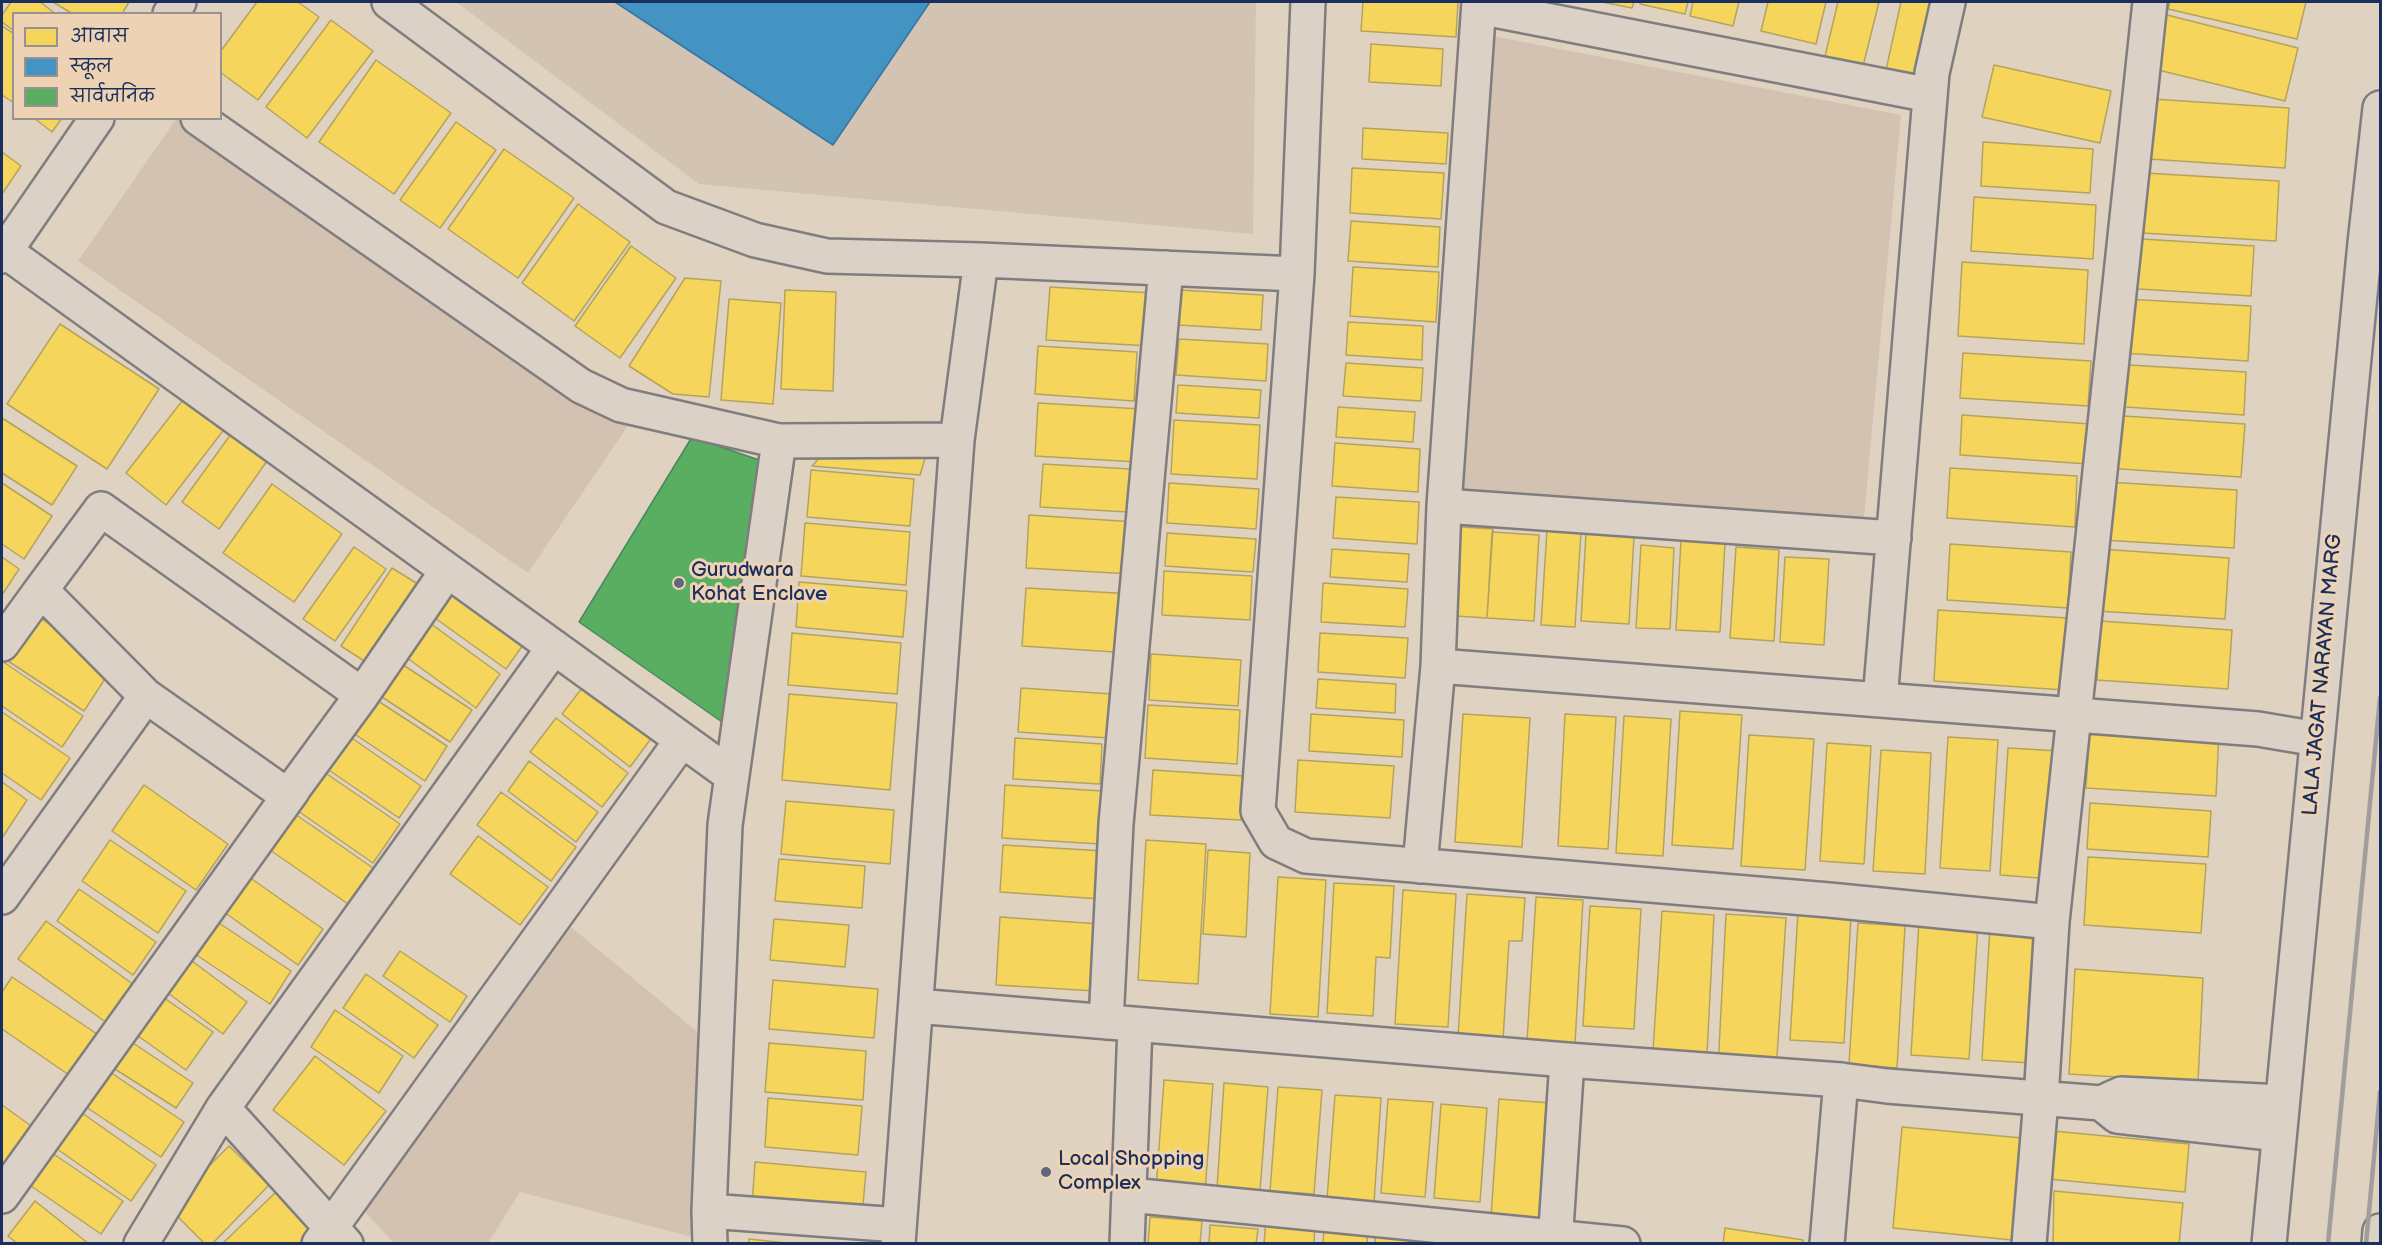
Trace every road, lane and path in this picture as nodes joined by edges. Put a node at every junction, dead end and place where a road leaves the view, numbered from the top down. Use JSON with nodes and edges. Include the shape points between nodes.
{"nodes":[{"id":1,"x":388,"y":2,"type":"edge"},
{"id":2,"x":1308,"y":2,"type":"edge"},
{"id":3,"x":1948,"y":2,"type":"edge"},
{"id":4,"x":2150,"y":2,"type":"edge"},
{"id":5,"x":1479,"y":4,"type":"edge"},
{"id":6,"x":1930,"y":95,"type":"junction"},
{"id":7,"x":2380,"y":108,"type":"edge"},
{"id":8,"x":96,"y":120,"type":"edge"},
{"id":9,"x":201,"y":120,"type":"edge"},
{"id":10,"x":3,"y":253,"type":"edge"},
{"id":11,"x":981,"y":260,"type":"junction"},
{"id":12,"x":1166,"y":268,"type":"junction"},
{"id":13,"x":1297,"y":274,"type":"junction"},
{"id":14,"x":957,"y":440,"type":"junction"},
{"id":15,"x":779,"y":441,"type":"junction"},
{"id":16,"x":1444,"y":506,"type":"junction"},
{"id":17,"x":1894,"y":538,"type":"junction"},
{"id":18,"x":447,"y":571,"type":"junction"},
{"id":19,"x":41,"y":590,"type":"junction"},
{"id":20,"x":2,"y":644,"type":"edge"},
{"id":21,"x":554,"y":647,"type":"junction"},
{"id":22,"x":1438,"y":666,"type":"junction"},
{"id":23,"x":362,"y":694,"type":"junction"},
{"id":24,"x":146,"y":696,"type":"junction"},
{"id":25,"x":1880,"y":700,"type":"junction"},
{"id":26,"x":2075,"y":715,"type":"junction"},
{"id":27,"x":2317,"y":739,"type":"junction"},
{"id":28,"x":682,"y":740,"type":"junction"},
{"id":29,"x":731,"y":775,"type":"junction"},
{"id":30,"x":293,"y":790,"type":"junction"},
{"id":31,"x":1420,"y":866,"type":"junction"},
{"id":32,"x":2,"y":897,"type":"edge"},
{"id":33,"x":2052,"y":922,"type":"junction"},
{"id":34,"x":916,"y":1006,"type":"junction"},
{"id":35,"x":1120,"y":1023,"type":"junction"},
{"id":36,"x":1567,"y":1060,"type":"junction"},
{"id":37,"x":1841,"y":1080,"type":"junction"},
{"id":38,"x":2042,"y":1099,"type":"junction"},
{"id":39,"x":2282,"y":1102,"type":"junction"},
{"id":40,"x":2101,"y":1103,"type":"junction"},
{"id":41,"x":223,"y":1108,"type":"junction"},
{"id":42,"x":2280,"y":1134,"type":"junction"},
{"id":43,"x":1130,"y":1195,"type":"junction"},
{"id":44,"x":2,"y":1196,"type":"edge"},
{"id":45,"x":709,"y":1211,"type":"junction"},
{"id":46,"x":2380,"y":1231,"type":"edge"},
{"id":47,"x":898,"y":1234,"type":"edge"},
{"id":48,"x":154,"y":1238,"type":"edge"},
{"id":49,"x":333,"y":1238,"type":"edge"},
{"id":50,"x":1555,"y":1239,"type":"edge"},
{"id":51,"x":710,"y":1244,"type":"edge"},
{"id":52,"x":1127,"y":1244,"type":"edge"},
{"id":53,"x":1623,"y":1244,"type":"edge"},
{"id":54,"x":1827,"y":1244,"type":"edge"},
{"id":55,"x":2030,"y":1244,"type":"edge"},
{"id":56,"x":2269,"y":1244,"type":"edge"},
{"id":57,"x":2379,"y":1244,"type":"edge"}],
"edges":[{"from":1,"to":11,"type":"street","via":[[666,207],[755,240],[827,256]]},
{"from":2,"to":13,"type":"street"},
{"from":3,"to":6,"type":"street"},
{"from":4,"to":26,"type":"street"},
{"from":5,"to":6,"type":"street"},
{"from":5,"to":16,"type":"street"},
{"from":6,"to":17,"type":"street"},
{"from":7,"to":27,"type":"street","name":"LALA JAGAT NARAYAN MARG"},
{"from":8,"to":10,"type":"street"},
{"from":9,"to":15,"type":"street","via":[[580,386],[621,405]]},
{"from":10,"to":18,"type":"street"},
{"from":11,"to":12,"type":"street"},
{"from":11,"to":14,"type":"street"},
{"from":12,"to":13,"type":"street"},
{"from":12,"to":35,"type":"street","via":[[1116,824]]},
{"from":13,"to":31,"type":"street","via":[[1258,811],[1276,842],[1306,856]]},
{"from":14,"to":15,"type":"street"},
{"from":14,"to":34,"type":"street"},
{"from":15,"to":29,"type":"street"},
{"from":16,"to":17,"type":"street"},
{"from":16,"to":22,"type":"street"},
{"from":17,"to":25,"type":"street"},
{"from":18,"to":21,"type":"street"},
{"from":18,"to":23,"type":"street"},
{"from":19,"to":20,"type":"street"},
{"from":19,"to":23,"type":"street","via":[[101,509]]},
{"from":19,"to":24,"type":"street"},
{"from":21,"to":28,"type":"street"},
{"from":21,"to":41,"type":"street"},
{"from":22,"to":25,"type":"street"},
{"from":22,"to":31,"type":"street"},
{"from":23,"to":30,"type":"street"},
{"from":24,"to":30,"type":"street","via":[[288,796]]},
{"from":24,"to":32,"type":"street"},
{"from":25,"to":26,"type":"street"},
{"from":26,"to":27,"type":"street","via":[[2258,729]]},
{"from":26,"to":33,"type":"street"},
{"from":27,"to":39,"type":"street","name":"LALA JAGAT NARAYAN MARG"},
{"from":28,"to":29,"type":"street"},
{"from":28,"to":49,"type":"street"},
{"from":29,"to":45,"type":"street","via":[[725,825]]},
{"from":30,"to":44,"type":"street"},
{"from":31,"to":33,"type":"street"},
{"from":33,"to":38,"type":"street"},
{"from":34,"to":35,"type":"street"},
{"from":34,"to":47,"type":"street"},
{"from":35,"to":36,"type":"street"},
{"from":35,"to":43,"type":"street"},
{"from":36,"to":37,"type":"street"},
{"from":36,"to":50,"type":"street"},
{"from":37,"to":38,"type":"street"},
{"from":37,"to":54,"type":"street"},
{"from":38,"to":40,"type":"street"},
{"from":38,"to":55,"type":"street"},
{"from":39,"to":40,"type":"street","via":[[2121,1094]]},
{"from":39,"to":42,"type":"street","name":"LALA JAGAT NARAYAN MARG"},
{"from":40,"to":42,"type":"street","via":[[2117,1116]]},
{"from":41,"to":48,"type":"street"},
{"from":41,"to":49,"type":"street"},
{"from":42,"to":56,"type":"street","name":"LALA JAGAT NARAYAN MARG"},
{"from":43,"to":50,"type":"street"},
{"from":43,"to":52,"type":"street"},
{"from":45,"to":47,"type":"street"},
{"from":45,"to":51,"type":"street"},
{"from":46,"to":57,"type":"street"},
{"from":50,"to":53,"type":"street"}]}
